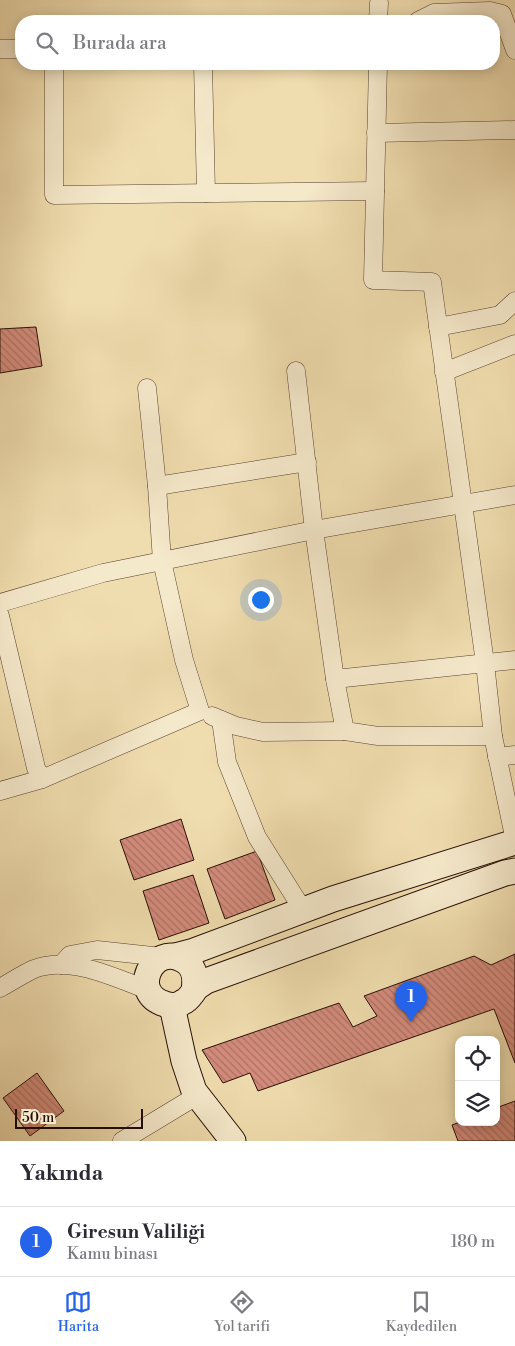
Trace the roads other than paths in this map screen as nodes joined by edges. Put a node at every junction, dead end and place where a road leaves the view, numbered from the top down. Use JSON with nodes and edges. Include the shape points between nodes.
{"nodes":[{"id":1,"x":379,"y":3,"type":"dead end"},
{"id":2,"x":378,"y":15,"type":"edge"},
{"id":3,"x":430,"y":15,"type":"edge"},
{"id":4,"x":0,"y":49,"type":"edge"},
{"id":5,"x":15,"y":49,"type":"edge"},
{"id":6,"x":515,"y":50,"type":"edge"},
{"id":7,"x":54,"y":70,"type":"edge"},
{"id":8,"x":203,"y":70,"type":"edge"},
{"id":9,"x":378,"y":70,"type":"edge"},
{"id":10,"x":515,"y":130,"type":"edge"},
{"id":11,"x":376,"y":133,"type":"junction"},
{"id":12,"x":375,"y":191,"type":"junction"},
{"id":13,"x":206,"y":193,"type":"junction"},
{"id":14,"x":515,"y":301,"type":"edge"},
{"id":15,"x":438,"y":327,"type":"junction"},
{"id":16,"x":515,"y":344,"type":"edge"},
{"id":17,"x":296,"y":371,"type":"dead end"},
{"id":18,"x":444,"y":372,"type":"junction"},
{"id":19,"x":147,"y":388,"type":"dead end"},
{"id":20,"x":306,"y":462,"type":"junction"},
{"id":21,"x":157,"y":486,"type":"junction"},
{"id":22,"x":515,"y":495,"type":"edge"},
{"id":23,"x":463,"y":504,"type":"junction"},
{"id":24,"x":314,"y":530,"type":"junction"},
{"id":25,"x":162,"y":561,"type":"junction"},
{"id":26,"x":0,"y":604,"type":"edge"},
{"id":27,"x":0,"y":616,"type":"edge"},
{"id":28,"x":515,"y":660,"type":"edge"},
{"id":29,"x":485,"y":663,"type":"junction"},
{"id":30,"x":336,"y":679,"type":"junction"},
{"id":31,"x":200,"y":711,"type":"junction"},
{"id":32,"x":221,"y":720,"type":"junction"},
{"id":33,"x":345,"y":731,"type":"junction"},
{"id":34,"x":493,"y":736,"type":"junction"},
{"id":35,"x":506,"y":756,"type":"edge"},
{"id":36,"x":42,"y":779,"type":"junction"},
{"id":37,"x":0,"y":791,"type":"edge"},
{"id":38,"x":515,"y":842,"type":"edge"},
{"id":39,"x":515,"y":871,"type":"edge"},
{"id":40,"x":303,"y":910,"type":"junction"},
{"id":41,"x":168,"y":957,"type":"junction"},
{"id":42,"x":61,"y":965,"type":"junction"},
{"id":43,"x":0,"y":988,"type":"edge"},
{"id":44,"x":148,"y":990,"type":"junction"},
{"id":45,"x":194,"y":990,"type":"junction"},
{"id":46,"x":172,"y":1006,"type":"junction"},
{"id":47,"x":198,"y":1095,"type":"junction"},
{"id":48,"x":122,"y":1141,"type":"edge"},
{"id":49,"x":233,"y":1141,"type":"edge"}],
"edges":[{"from":1,"to":2,"type":"street"},
{"from":3,"to":6,"type":"street","via":[[490,11],[502,14]]},
{"from":4,"to":5,"type":"street"},
{"from":7,"to":13,"type":"street","via":[[54,195]]},
{"from":8,"to":13,"type":"street"},
{"from":9,"to":11,"type":"street"},
{"from":10,"to":11,"type":"street"},
{"from":11,"to":12,"type":"street"},
{"from":12,"to":13,"type":"street"},
{"from":12,"to":15,"type":"street","via":[[373,280],[432,282]]},
{"from":14,"to":15,"type":"street","via":[[500,314]]},
{"from":15,"to":18,"type":"street"},
{"from":16,"to":18,"type":"street"},
{"from":17,"to":20,"type":"street"},
{"from":18,"to":23,"type":"street"},
{"from":19,"to":21,"type":"street"},
{"from":20,"to":21,"type":"street"},
{"from":20,"to":24,"type":"street"},
{"from":21,"to":25,"type":"street"},
{"from":22,"to":23,"type":"street"},
{"from":23,"to":24,"type":"street"},
{"from":23,"to":29,"type":"street"},
{"from":24,"to":25,"type":"street"},
{"from":24,"to":30,"type":"street"},
{"from":25,"to":26,"type":"street","via":[[103,573]]},
{"from":25,"to":31,"type":"street","via":[[184,660]]},
{"from":27,"to":36,"type":"street","via":[[36,768]]},
{"from":28,"to":29,"type":"street"},
{"from":29,"to":30,"type":"street"},
{"from":29,"to":34,"type":"street"},
{"from":30,"to":33,"type":"street"},
{"from":31,"to":32,"type":"street"},
{"from":31,"to":36,"type":"street"},
{"from":32,"to":33,"type":"street","via":[[263,732]]},
{"from":32,"to":40,"type":"street","via":[[226,762],[257,836]]},
{"from":33,"to":34,"type":"street","via":[[378,736]]},
{"from":34,"to":35,"type":"street"},
{"from":35,"to":38,"type":"street"},
{"from":36,"to":37,"type":"street"},
{"from":38,"to":40,"type":"street"},
{"from":39,"to":45,"type":"street","via":[[206,981]]},
{"from":40,"to":41,"type":"street","via":[[194,952]]},
{"from":41,"to":42,"type":"street","via":[[97,950],[70,955]]},
{"from":41,"to":44,"type":"street","via":[[151,966],[146,977]]},
{"from":41,"to":45,"type":"street","via":[[184,960],[192,967],[196,978]]},
{"from":42,"to":43,"type":"street","via":[[35,969]]},
{"from":42,"to":44,"type":"street","via":[[101,972]]},
{"from":44,"to":46,"type":"street","via":[[157,1002]]},
{"from":45,"to":46,"type":"street","via":[[183,1003]]},
{"from":46,"to":47,"type":"street","via":[[184,1061]]},
{"from":47,"to":48,"type":"street"},
{"from":47,"to":49,"type":"street"}]}
